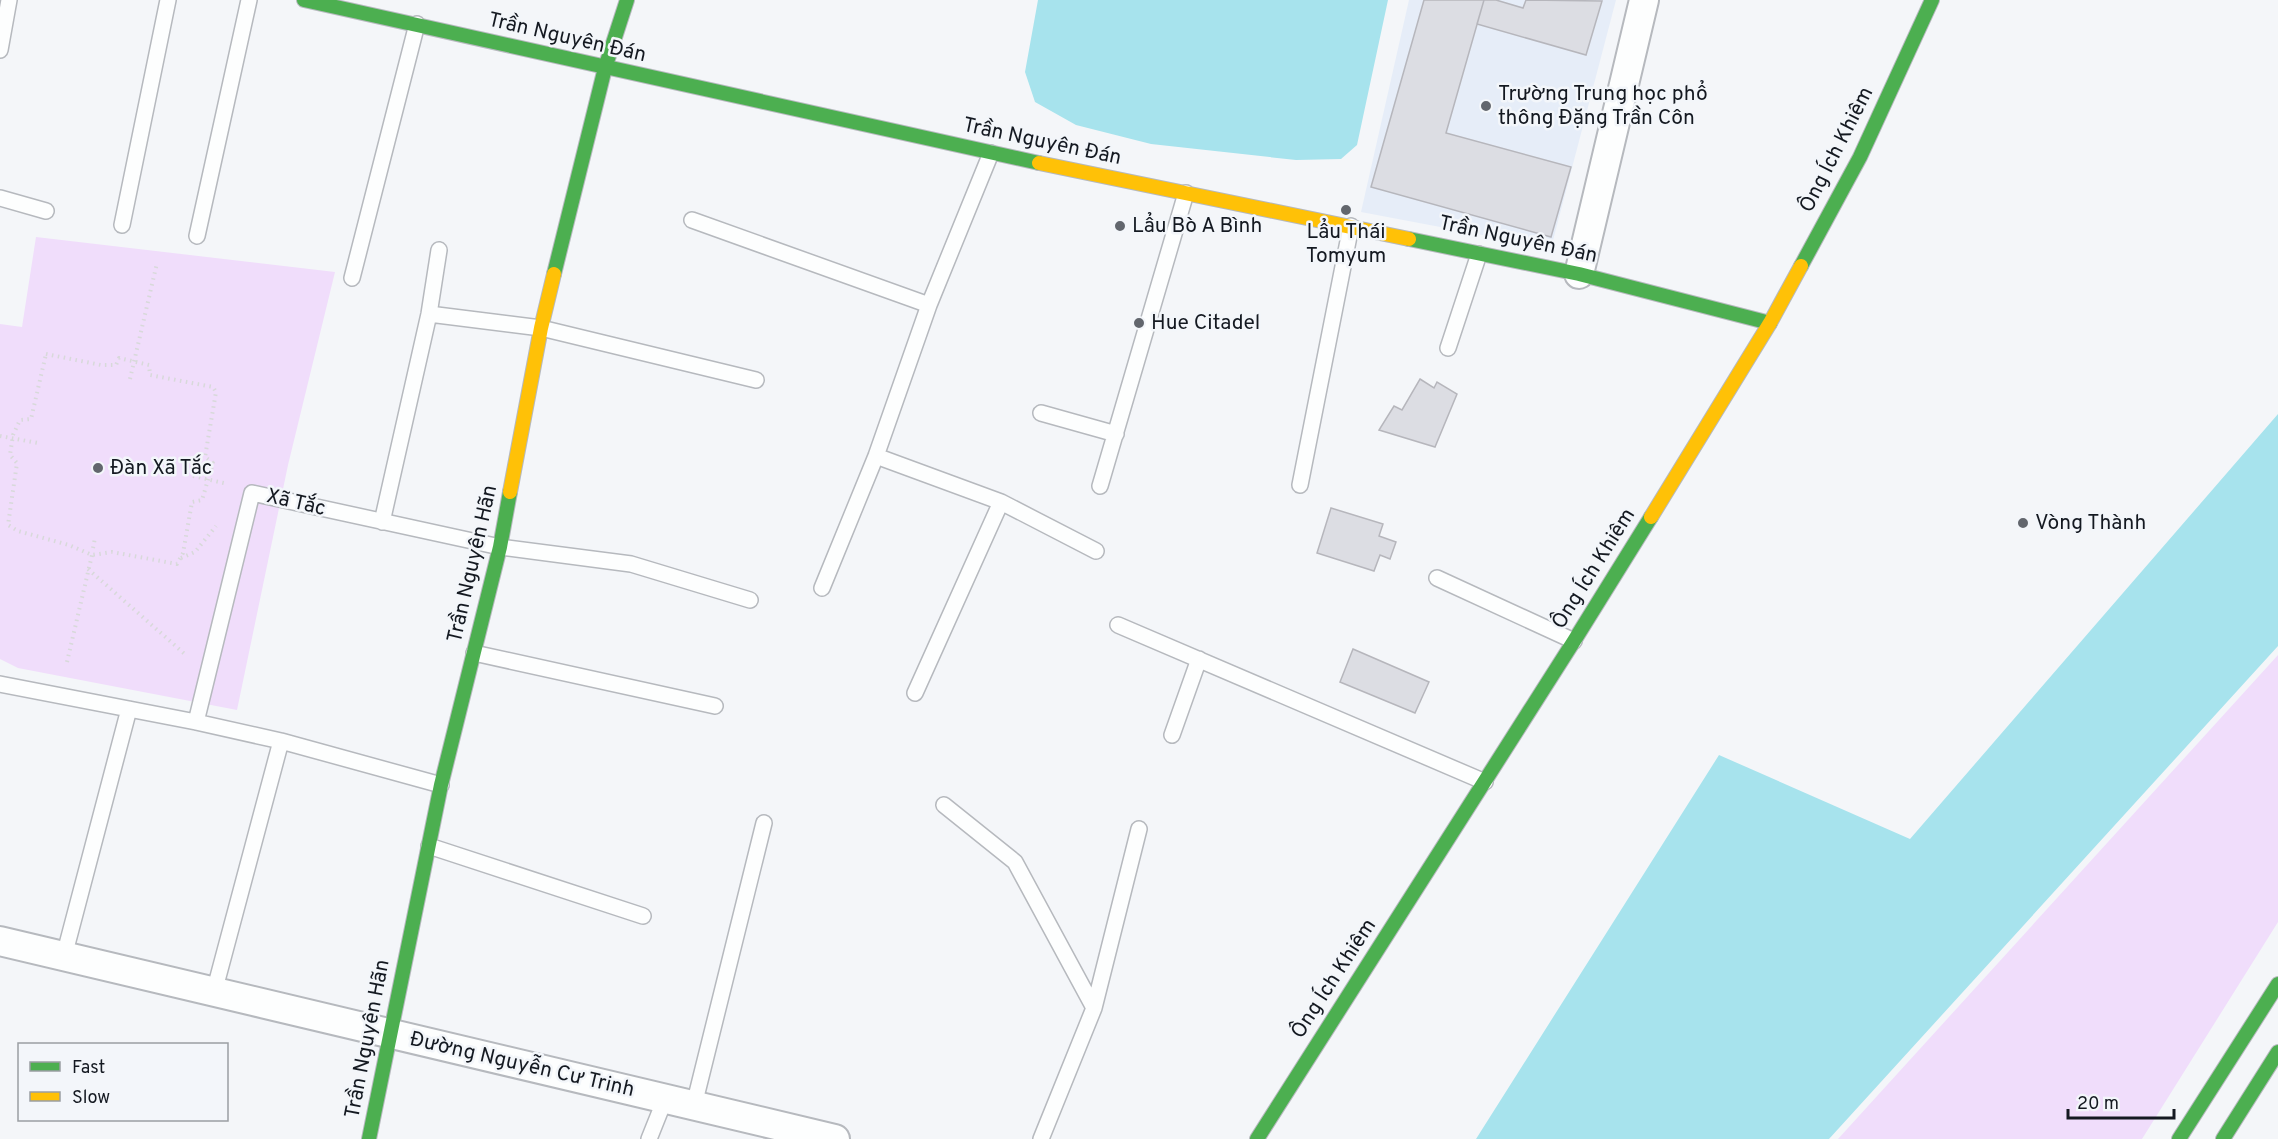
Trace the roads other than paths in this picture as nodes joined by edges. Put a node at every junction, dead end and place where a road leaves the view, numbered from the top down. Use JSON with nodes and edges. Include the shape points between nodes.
{"nodes":[{"id":1,"x":9,"y":0,"type":"edge"},
{"id":2,"x":168,"y":0,"type":"edge"},
{"id":3,"x":249,"y":0,"type":"edge"},
{"id":4,"x":304,"y":0,"type":"edge"},
{"id":5,"x":627,"y":0,"type":"edge"},
{"id":6,"x":1644,"y":0,"type":"edge"},
{"id":7,"x":1932,"y":0,"type":"edge"},
{"id":8,"x":417,"y":24,"type":"junction"},
{"id":9,"x":0,"y":50,"type":"edge"},
{"id":10,"x":604,"y":68,"type":"junction"},
{"id":11,"x":991,"y":153,"type":"junction"},
{"id":12,"x":1186,"y":193,"type":"junction"},
{"id":13,"x":0,"y":198,"type":"edge"},
{"id":14,"x":46,"y":211,"type":"dead end"},
{"id":15,"x":692,"y":220,"type":"dead end"},
{"id":16,"x":122,"y":225,"type":"dead end"},
{"id":17,"x":1351,"y":226,"type":"junction"},
{"id":18,"x":197,"y":236,"type":"dead end"},
{"id":19,"x":439,"y":250,"type":"dead end"},
{"id":20,"x":1479,"y":254,"type":"junction"},
{"id":21,"x":1579,"y":274,"type":"junction"},
{"id":22,"x":352,"y":278,"type":"dead end"},
{"id":23,"x":929,"y":305,"type":"junction"},
{"id":24,"x":429,"y":314,"type":"junction"},
{"id":25,"x":1770,"y":323,"type":"junction"},
{"id":26,"x":542,"y":328,"type":"junction"},
{"id":27,"x":1448,"y":348,"type":"dead end"},
{"id":28,"x":756,"y":380,"type":"dead end"},
{"id":29,"x":1041,"y":413,"type":"dead end"},
{"id":30,"x":1116,"y":434,"type":"junction"},
{"id":31,"x":876,"y":456,"type":"junction"},
{"id":32,"x":1300,"y":485,"type":"dead end"},
{"id":33,"x":1100,"y":486,"type":"dead end"},
{"id":34,"x":1001,"y":502,"type":"junction"},
{"id":35,"x":382,"y":522,"type":"junction"},
{"id":36,"x":500,"y":547,"type":"junction"},
{"id":37,"x":1096,"y":551,"type":"dead end"},
{"id":38,"x":1437,"y":578,"type":"dead end"},
{"id":39,"x":822,"y":588,"type":"dead end"},
{"id":40,"x":750,"y":600,"type":"dead end"},
{"id":41,"x":1119,"y":625,"type":"dead end"},
{"id":42,"x":1574,"y":641,"type":"junction"},
{"id":43,"x":474,"y":653,"type":"junction"},
{"id":44,"x":1199,"y":659,"type":"junction"},
{"id":45,"x":0,"y":684,"type":"edge"},
{"id":46,"x":915,"y":693,"type":"dead end"},
{"id":47,"x":715,"y":706,"type":"dead end"},
{"id":48,"x":129,"y":709,"type":"junction"},
{"id":49,"x":196,"y":722,"type":"junction"},
{"id":50,"x":1172,"y":735,"type":"dead end"},
{"id":51,"x":281,"y":741,"type":"junction"},
{"id":52,"x":1485,"y":782,"type":"junction"},
{"id":53,"x":441,"y":785,"type":"junction"},
{"id":54,"x":944,"y":805,"type":"dead end"},
{"id":55,"x":764,"y":823,"type":"dead end"},
{"id":56,"x":1139,"y":830,"type":"dead end"},
{"id":57,"x":429,"y":846,"type":"junction"},
{"id":58,"x":643,"y":916,"type":"dead end"},
{"id":59,"x":0,"y":941,"type":"edge"},
{"id":60,"x":64,"y":956,"type":"junction"},
{"id":61,"x":2278,"y":984,"type":"edge"},
{"id":62,"x":214,"y":992,"type":"junction"},
{"id":63,"x":1094,"y":1008,"type":"junction"},
{"id":64,"x":389,"y":1034,"type":"junction"},
{"id":65,"x":2278,"y":1052,"type":"edge"},
{"id":66,"x":665,"y":1099,"type":"junction"},
{"id":67,"x":694,"y":1105,"type":"junction"},
{"id":68,"x":369,"y":1139,"type":"edge"},
{"id":69,"x":649,"y":1139,"type":"edge"},
{"id":70,"x":835,"y":1139,"type":"edge"},
{"id":71,"x":1041,"y":1139,"type":"edge"},
{"id":72,"x":1257,"y":1139,"type":"edge"},
{"id":73,"x":2179,"y":1139,"type":"edge"},
{"id":74,"x":2223,"y":1139,"type":"edge"}],
"edges":[{"from":1,"to":9,"type":"lane"},
{"from":2,"to":16,"type":"lane"},
{"from":3,"to":18,"type":"lane"},
{"from":4,"to":8,"type":"street","name":"Trần Nguyên Đán"},
{"from":5,"to":10,"type":"street","name":"Trần Nguyên Hãn"},
{"from":6,"to":21,"type":"street"},
{"from":7,"to":25,"type":"street","name":"Ông Ích Khiêm","via":[[1860,158]]},
{"from":8,"to":10,"type":"street","name":"Trần Nguyên Đán"},
{"from":8,"to":22,"type":"lane"},
{"from":10,"to":11,"type":"street","name":"Trần Nguyên Đán"},
{"from":10,"to":26,"type":"street","name":"Trần Nguyên Hãn"},
{"from":11,"to":12,"type":"street","name":"Trần Nguyên Đán"},
{"from":11,"to":23,"type":"lane"},
{"from":12,"to":17,"type":"street","name":"Trần Nguyên Đán"},
{"from":12,"to":30,"type":"lane"},
{"from":13,"to":14,"type":"lane"},
{"from":15,"to":23,"type":"lane"},
{"from":17,"to":20,"type":"street","name":"Trần Nguyên Đán"},
{"from":17,"to":32,"type":"lane"},
{"from":19,"to":24,"type":"lane"},
{"from":20,"to":21,"type":"street","name":"Trần Nguyên Đán"},
{"from":20,"to":27,"type":"lane"},
{"from":21,"to":25,"type":"street","name":"Trần Nguyên Đán"},
{"from":23,"to":31,"type":"lane"},
{"from":24,"to":26,"type":"lane"},
{"from":24,"to":35,"type":"lane"},
{"from":25,"to":42,"type":"street","name":"Ông Ích Khiêm"},
{"from":26,"to":28,"type":"lane"},
{"from":26,"to":36,"type":"street","name":"Trần Nguyên Hãn"},
{"from":29,"to":30,"type":"lane"},
{"from":30,"to":33,"type":"lane"},
{"from":31,"to":34,"type":"lane"},
{"from":31,"to":39,"type":"lane"},
{"from":34,"to":37,"type":"lane"},
{"from":34,"to":46,"type":"lane"},
{"from":35,"to":36,"type":"lane","name":"Xã Tắc"},
{"from":35,"to":49,"type":"lane","name":"Xã Tắc","via":[[252,493]]},
{"from":36,"to":40,"type":"lane","name":"Xã Tắc","via":[[631,564]]},
{"from":36,"to":43,"type":"street","name":"Trần Nguyên Hãn"},
{"from":38,"to":42,"type":"lane"},
{"from":41,"to":44,"type":"lane"},
{"from":42,"to":52,"type":"street","name":"Ông Ích Khiêm"},
{"from":43,"to":47,"type":"lane"},
{"from":43,"to":53,"type":"street","name":"Trần Nguyên Hãn"},
{"from":44,"to":50,"type":"lane"},
{"from":44,"to":52,"type":"lane"},
{"from":45,"to":48,"type":"lane"},
{"from":48,"to":49,"type":"lane"},
{"from":48,"to":60,"type":"lane"},
{"from":49,"to":51,"type":"lane"},
{"from":51,"to":53,"type":"lane"},
{"from":51,"to":62,"type":"lane"},
{"from":52,"to":72,"type":"street","name":"Ông Ích Khiêm"},
{"from":53,"to":57,"type":"street","name":"Trần Nguyên Hãn"},
{"from":54,"to":63,"type":"lane","via":[[1015,862]]},
{"from":55,"to":67,"type":"lane"},
{"from":56,"to":63,"type":"lane"},
{"from":57,"to":58,"type":"lane"},
{"from":57,"to":64,"type":"street","name":"Trần Nguyên Hãn"},
{"from":59,"to":60,"type":"street","name":"Đường Nguyễn Cư Trinh"},
{"from":60,"to":62,"type":"street","name":"Đường Nguyễn Cư Trinh"},
{"from":61,"to":73,"type":"street"},
{"from":62,"to":64,"type":"street","name":"Đường Nguyễn Cư Trinh"},
{"from":63,"to":71,"type":"lane"},
{"from":64,"to":66,"type":"street","name":"Đường Nguyễn Cư Trinh"},
{"from":64,"to":68,"type":"street","name":"Trần Nguyên Hãn"},
{"from":65,"to":74,"type":"street"},
{"from":66,"to":67,"type":"street","name":"Đường Nguyễn Cư Trinh"},
{"from":66,"to":69,"type":"lane"},
{"from":67,"to":70,"type":"street","name":"Đường Nguyễn Cư Trinh"}]}
